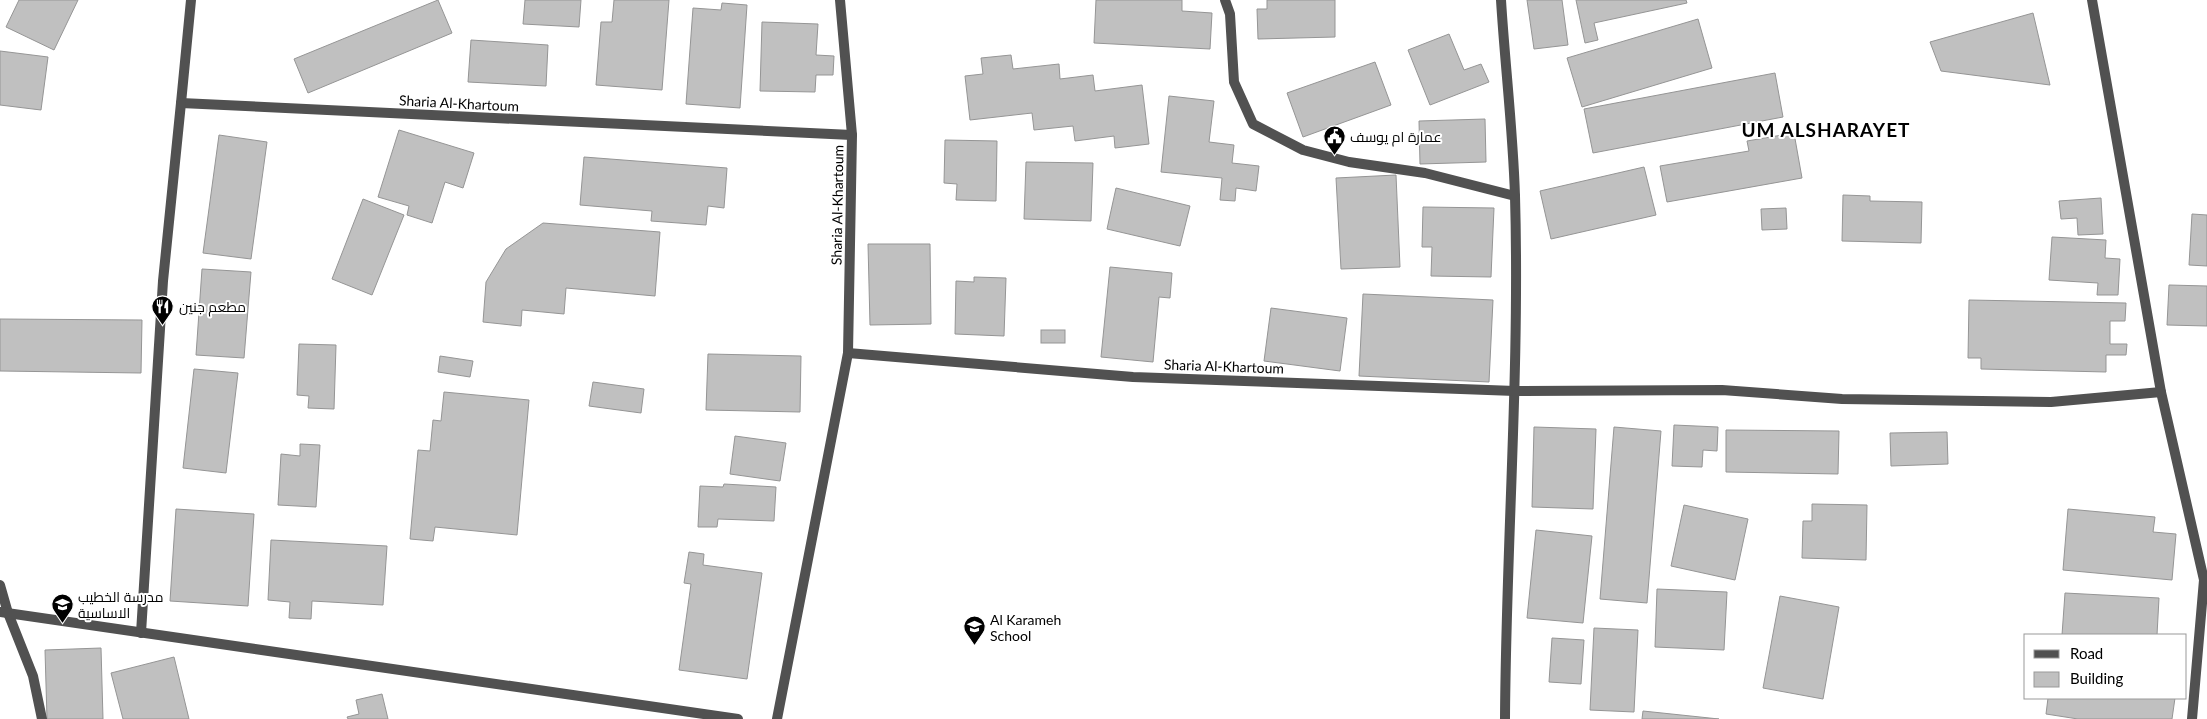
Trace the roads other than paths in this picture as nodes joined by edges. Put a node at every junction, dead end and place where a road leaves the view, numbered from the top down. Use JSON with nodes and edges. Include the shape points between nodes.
{"nodes":[{"id":1,"x":191,"y":0,"type":"edge"},
{"id":2,"x":840,"y":0,"type":"edge"},
{"id":3,"x":1224,"y":0,"type":"edge"},
{"id":4,"x":1500,"y":0,"type":"edge"},
{"id":5,"x":2092,"y":0,"type":"edge"},
{"id":6,"x":181,"y":103,"type":"junction"},
{"id":7,"x":852,"y":135,"type":"junction"},
{"id":8,"x":1515,"y":196,"type":"junction"},
{"id":9,"x":848,"y":353,"type":"junction"},
{"id":10,"x":1515,"y":391,"type":"junction"},
{"id":11,"x":2161,"y":392,"type":"junction"},
{"id":12,"x":0,"y":585,"type":"edge"},
{"id":13,"x":4,"y":613,"type":"edge"},
{"id":14,"x":141,"y":633,"type":"junction"},
{"id":15,"x":42,"y":719,"type":"edge"},
{"id":16,"x":738,"y":719,"type":"edge"},
{"id":17,"x":777,"y":719,"type":"edge"},
{"id":18,"x":1506,"y":719,"type":"edge"},
{"id":19,"x":2192,"y":719,"type":"edge"}],
"edges":[{"from":1,"to":6,"type":"street"},
{"from":2,"to":7,"type":"street"},
{"from":3,"to":8,"type":"street","via":[[1230,14],[1234,82],[1253,124],[1303,150]]},
{"from":4,"to":8,"type":"street"},
{"from":5,"to":11,"type":"street"},
{"from":6,"to":7,"type":"street","name":"Sharia Al-Khartoum"},
{"from":6,"to":14,"type":"street","via":[[163,281]]},
{"from":7,"to":9,"type":"street","name":"Sharia Al-Khartoum"},
{"from":8,"to":10,"type":"street"},
{"from":9,"to":10,"type":"street","name":"Sharia Al-Khartoum","via":[[1133,377]]},
{"from":9,"to":17,"type":"street"},
{"from":10,"to":11,"type":"street","name":"Sharia Al-Khartoum","via":[[1722,390],[1842,399],[2050,402]]},
{"from":10,"to":18,"type":"street","via":[[1506,616]]},
{"from":11,"to":19,"type":"street","via":[[2204,580]]},
{"from":12,"to":13,"type":"street"},
{"from":13,"to":14,"type":"street"},
{"from":13,"to":15,"type":"street","via":[[33,676]]},
{"from":14,"to":16,"type":"street"}]}
